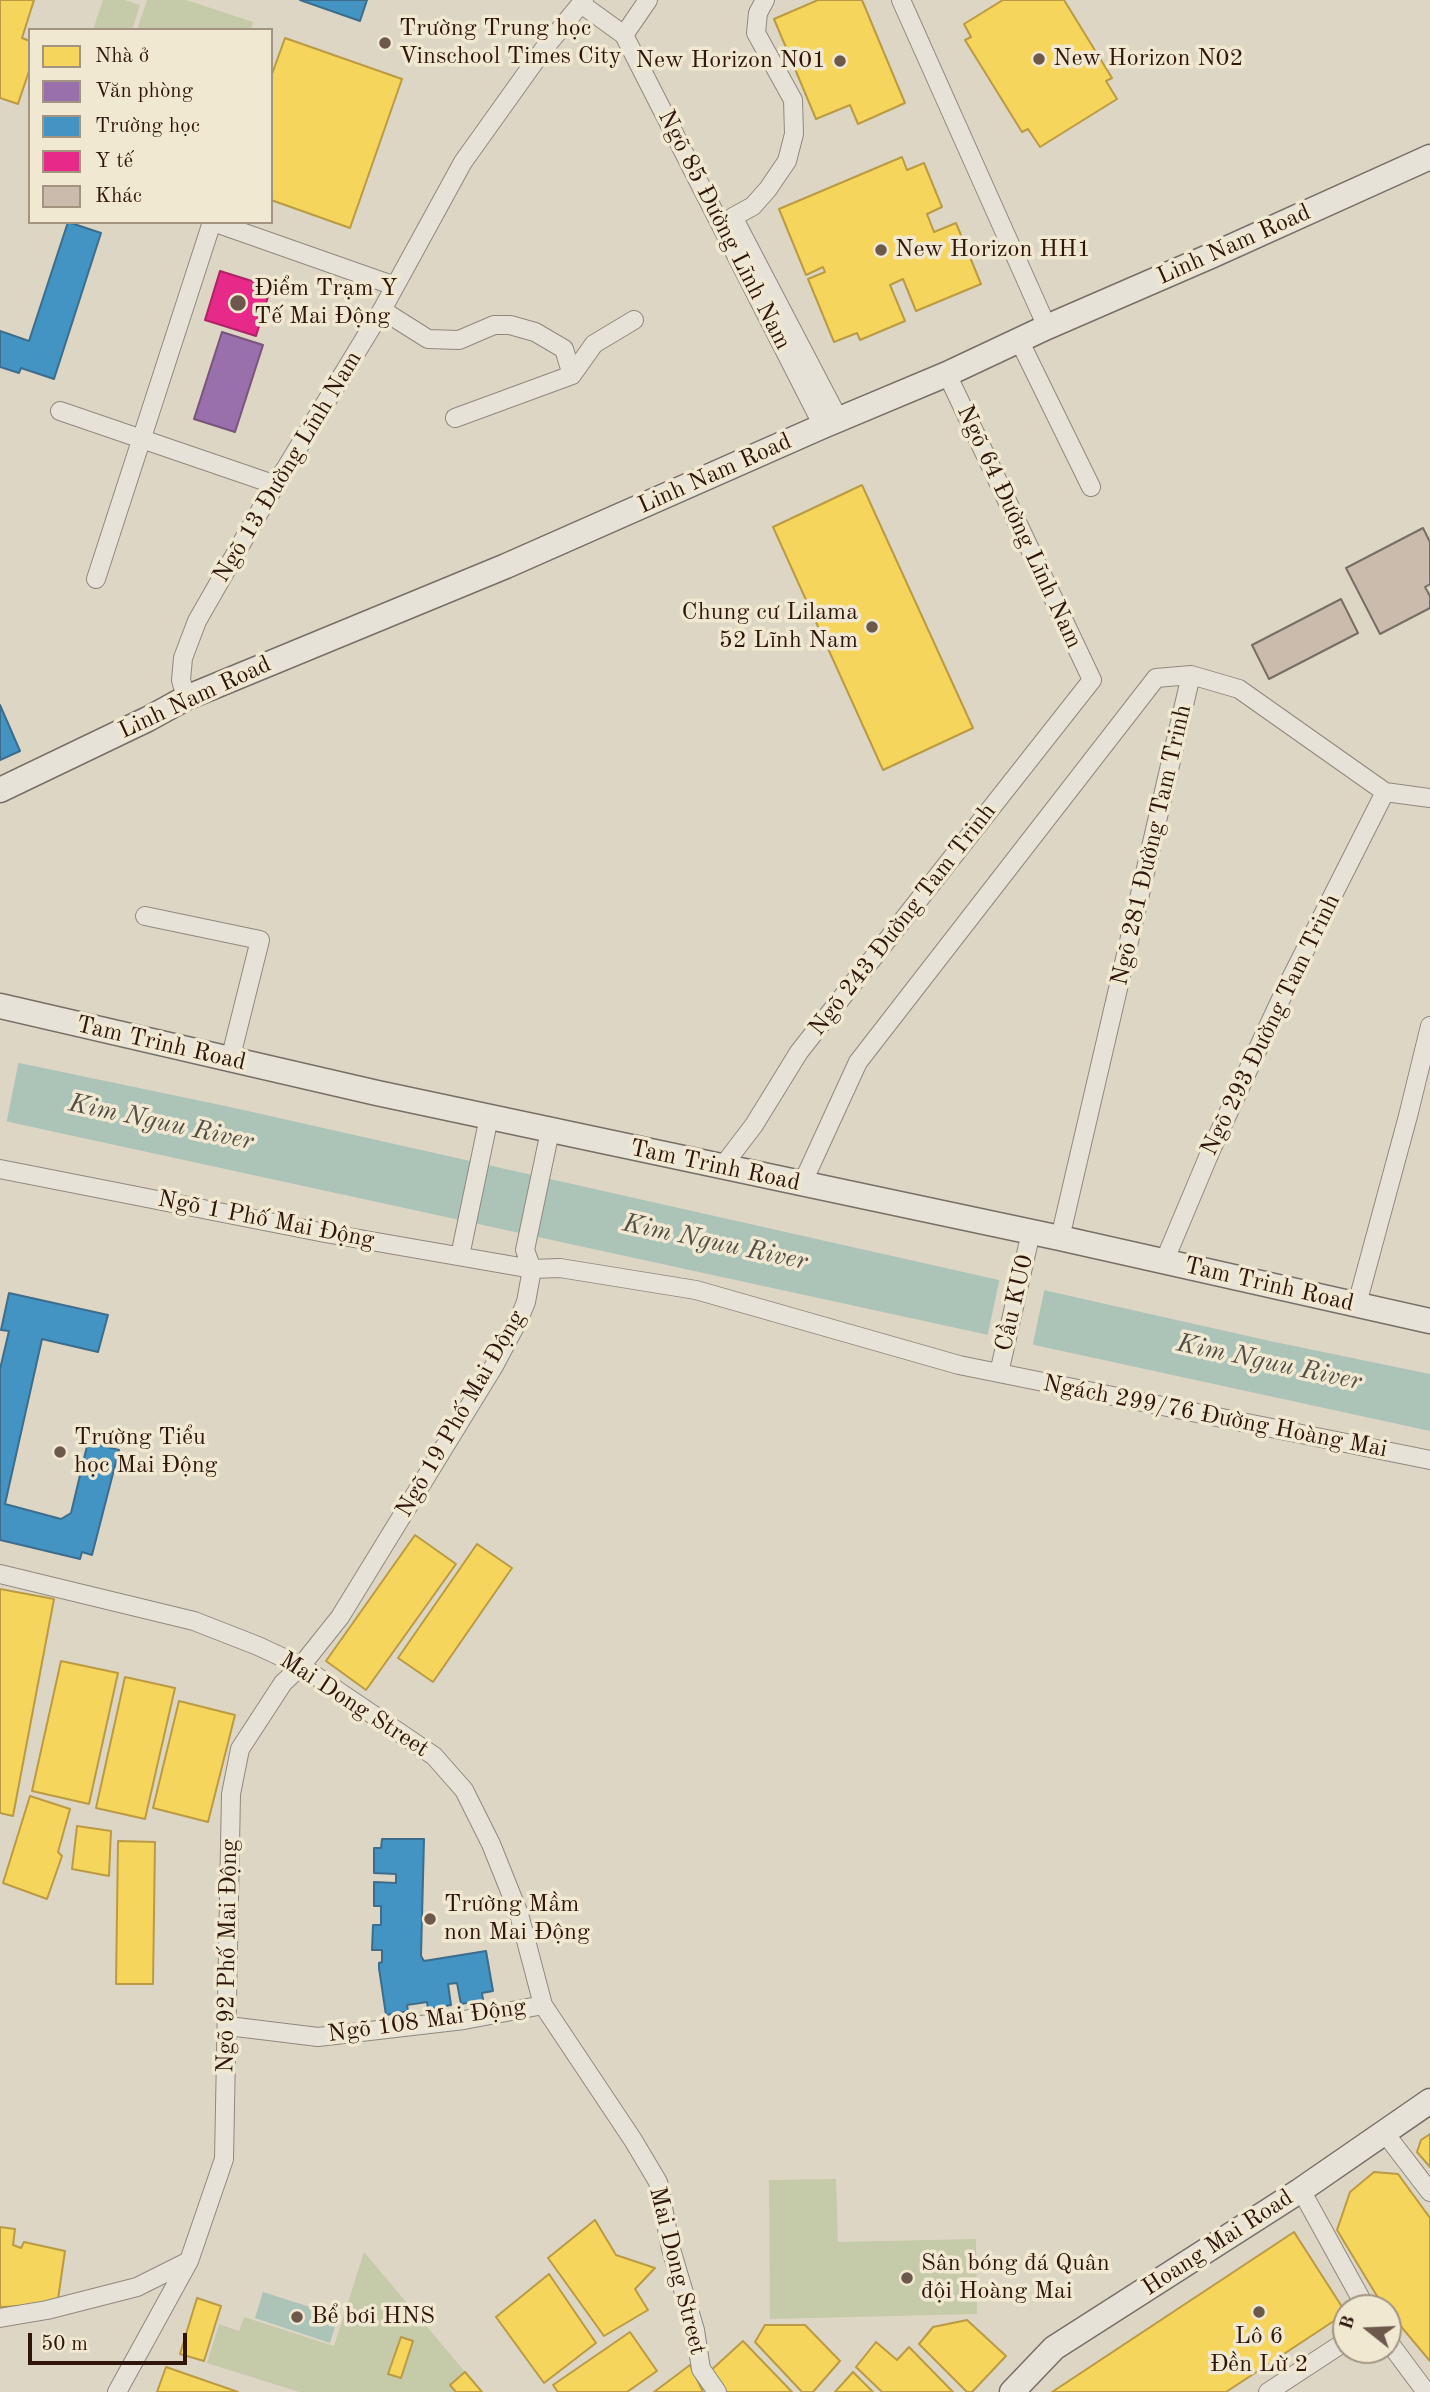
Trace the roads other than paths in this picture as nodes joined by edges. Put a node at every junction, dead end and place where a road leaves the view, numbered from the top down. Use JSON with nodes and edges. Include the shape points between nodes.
{"nodes":[{"id":1,"x":648,"y":0,"type":"edge"},
{"id":2,"x":765,"y":0,"type":"edge"},
{"id":3,"x":901,"y":0,"type":"edge"},
{"id":4,"x":582,"y":2,"type":"edge"},
{"id":5,"x":624,"y":35,"type":"junction"},
{"id":6,"x":1430,"y":157,"type":"edge"},
{"id":7,"x":211,"y":224,"type":"edge"},
{"id":8,"x":218,"y":224,"type":"edge"},
{"id":9,"x":395,"y":286,"type":"junction"},
{"id":10,"x":382,"y":310,"type":"junction"},
{"id":11,"x":634,"y":320,"type":"dead end"},
{"id":12,"x":1047,"y":327,"type":"junction"},
{"id":13,"x":1019,"y":340,"type":"junction"},
{"id":14,"x":572,"y":374,"type":"junction"},
{"id":15,"x":947,"y":374,"type":"junction"},
{"id":16,"x":60,"y":411,"type":"dead end"},
{"id":17,"x":455,"y":418,"type":"dead end"},
{"id":18,"x":831,"y":423,"type":"junction"},
{"id":19,"x":142,"y":440,"type":"junction"},
{"id":20,"x":276,"y":485,"type":"junction"},
{"id":21,"x":1091,"y":488,"type":"dead end"},
{"id":22,"x":96,"y":579,"type":"dead end"},
{"id":23,"x":1191,"y":675,"type":"junction"},
{"id":24,"x":1092,"y":680,"type":"joint"},
{"id":25,"x":186,"y":698,"type":"junction"},
{"id":26,"x":0,"y":790,"type":"edge"},
{"id":27,"x":1385,"y":792,"type":"junction"},
{"id":28,"x":1430,"y":798,"type":"edge"},
{"id":29,"x":145,"y":916,"type":"dead end"},
{"id":30,"x":0,"y":1006,"type":"edge"},
{"id":31,"x":1430,"y":1026,"type":"edge"},
{"id":32,"x":230,"y":1060,"type":"junction"},
{"id":33,"x":489,"y":1117,"type":"junction"},
{"id":34,"x":550,"y":1131,"type":"junction"},
{"id":35,"x":722,"y":1167,"type":"junction"},
{"id":36,"x":0,"y":1169,"type":"edge"},
{"id":37,"x":802,"y":1184,"type":"junction"},
{"id":38,"x":1031,"y":1232,"type":"junction"},
{"id":39,"x":1060,"y":1238,"type":"junction"},
{"id":40,"x":460,"y":1256,"type":"junction"},
{"id":41,"x":1164,"y":1262,"type":"junction"},
{"id":42,"x":532,"y":1269,"type":"junction"},
{"id":43,"x":1357,"y":1304,"type":"junction"},
{"id":44,"x":1430,"y":1321,"type":"edge"},
{"id":45,"x":999,"y":1373,"type":"junction"},
{"id":46,"x":1430,"y":1460,"type":"edge"},
{"id":47,"x":0,"y":1574,"type":"edge"},
{"id":48,"x":300,"y":1666,"type":"junction"},
{"id":49,"x":543,"y":2005,"type":"junction"},
{"id":50,"x":228,"y":2026,"type":"junction"},
{"id":51,"x":1430,"y":2101,"type":"edge"},
{"id":52,"x":1384,"y":2132,"type":"junction"},
{"id":53,"x":1301,"y":2190,"type":"junction"},
{"id":54,"x":1430,"y":2192,"type":"edge"},
{"id":55,"x":189,"y":2261,"type":"junction"},
{"id":56,"x":1358,"y":2294,"type":"edge"},
{"id":57,"x":0,"y":2318,"type":"edge"},
{"id":58,"x":1332,"y":2350,"type":"edge"},
{"id":59,"x":1402,"y":2360,"type":"edge"},
{"id":60,"x":117,"y":2392,"type":"edge"},
{"id":61,"x":717,"y":2392,"type":"edge"},
{"id":62,"x":1012,"y":2392,"type":"edge"},
{"id":63,"x":1268,"y":2392,"type":"edge"},
{"id":64,"x":1426,"y":2392,"type":"edge"}],
"edges":[{"from":1,"to":5,"type":"street"},
{"from":2,"to":18,"type":"street","via":[[756,33],[793,100],[794,134],[787,161],[768,189],[733,217]]},
{"from":3,"to":12,"type":"street"},
{"from":4,"to":5,"type":"street","name":"Ngõ 85 Đường Lĩnh Nam"},
{"from":4,"to":9,"type":"street","name":"Ngõ 13 Đường Lĩnh Nam","via":[[463,162]]},
{"from":5,"to":18,"type":"street","name":"Ngõ 85 Đường Lĩnh Nam"},
{"from":6,"to":12,"type":"main road","name":"Linh Nam Road"},
{"from":7,"to":19,"type":"street"},
{"from":8,"to":9,"type":"street"},
{"from":9,"to":10,"type":"street","name":"Ngõ 13 Đường Lĩnh Nam"},
{"from":10,"to":14,"type":"street","via":[[428,340],[459,340],[494,325],[520,326],[564,349]]},
{"from":10,"to":20,"type":"street","name":"Ngõ 13 Đường Lĩnh Nam"},
{"from":11,"to":14,"type":"street","via":[[594,344]]},
{"from":12,"to":13,"type":"main road","name":"Linh Nam Road"},
{"from":13,"to":15,"type":"main road","name":"Linh Nam Road"},
{"from":13,"to":21,"type":"street"},
{"from":14,"to":17,"type":"street"},
{"from":15,"to":18,"type":"main road","name":"Linh Nam Road"},
{"from":15,"to":24,"type":"street","name":"Ngõ 64 Đường Lĩnh Nam"},
{"from":16,"to":19,"type":"street"},
{"from":18,"to":25,"type":"main road","name":"Linh Nam Road","via":[[506,566]]},
{"from":19,"to":20,"type":"street"},
{"from":19,"to":22,"type":"street"},
{"from":20,"to":25,"type":"street","name":"Ngõ 13 Đường Lĩnh Nam","via":[[197,621],[183,658],[180,680]]},
{"from":23,"to":27,"type":"street","name":"Ngõ 281 Đường Tam Trinh","via":[[1239,689]]},
{"from":23,"to":37,"type":"street","via":[[1156,678],[927,971],[858,1062]]},
{"from":23,"to":39,"type":"street","name":"Ngõ 281 Đường Tam Trinh"},
{"from":24,"to":35,"type":"street","name":"Ngõ 243 Đường Tam Trinh","via":[[799,1052]]},
{"from":25,"to":26,"type":"main road","name":"Linh Nam Road"},
{"from":27,"to":28,"type":"street"},
{"from":27,"to":41,"type":"street","name":"Ngõ 293 Đường Tam Trinh","via":[[1287,986]]},
{"from":29,"to":32,"type":"street","via":[[260,940]]},
{"from":30,"to":32,"type":"main road","name":"Tam Trinh Road"},
{"from":31,"to":43,"type":"street"},
{"from":32,"to":33,"type":"main road","name":"Tam Trinh Road"},
{"from":33,"to":34,"type":"main road","name":"Tam Trinh Road"},
{"from":33,"to":40,"type":"street"},
{"from":34,"to":35,"type":"main road","name":"Tam Trinh Road"},
{"from":34,"to":42,"type":"street","via":[[525,1250]]},
{"from":35,"to":37,"type":"main road","name":"Tam Trinh Road"},
{"from":36,"to":40,"type":"street","name":"Ngõ 1 Phố Mai Động"},
{"from":37,"to":38,"type":"main road","name":"Tam Trinh Road"},
{"from":38,"to":39,"type":"main road","name":"Tam Trinh Road"},
{"from":38,"to":45,"type":"street","name":"Cầu KU0"},
{"from":39,"to":41,"type":"main road","name":"Tam Trinh Road"},
{"from":40,"to":42,"type":"street","name":"Ngõ 1 Phố Mai Động"},
{"from":41,"to":43,"type":"main road","name":"Tam Trinh Road"},
{"from":42,"to":45,"type":"street","name":"Ngách 299/76 Đường Hoàng Mai","via":[[560,1268],[695,1290],[959,1366]]},
{"from":42,"to":48,"type":"street","name":"Ngõ 19 Phố Mai Động","via":[[526,1302],[494,1366],[340,1618]]},
{"from":43,"to":44,"type":"main road","name":"Tam Trinh Road"},
{"from":45,"to":46,"type":"street","name":"Ngách 299/76 Đường Hoàng Mai"},
{"from":47,"to":48,"type":"street","name":"Mai Dong Street","via":[[194,1621]]},
{"from":48,"to":49,"type":"street","name":"Mai Dong Street","via":[[434,1756],[464,1790],[519,1913]]},
{"from":48,"to":50,"type":"street","name":"Ngõ 92 Phố Mai Động","via":[[283,1683],[240,1749],[234,1771]]},
{"from":49,"to":50,"type":"street","name":"Ngõ 108 Mai Động","via":[[464,2020],[318,2037]]},
{"from":49,"to":61,"type":"street","name":"Mai Dong Street","via":[[658,2182],[701,2369]]},
{"from":50,"to":55,"type":"street","name":"Ngõ 92 Phố Mai Động","via":[[224,2159]]},
{"from":51,"to":52,"type":"main road","name":"Hoang Mai Road"},
{"from":52,"to":53,"type":"main road","name":"Hoang Mai Road"},
{"from":52,"to":54,"type":"street"},
{"from":53,"to":56,"type":"street"},
{"from":53,"to":62,"type":"main road","name":"Hoang Mai Road","via":[[1054,2348]]},
{"from":55,"to":57,"type":"street","via":[[137,2287]]},
{"from":55,"to":60,"type":"street","name":"Ngõ 92 Phố Mai Động"},
{"from":58,"to":63,"type":"street"},
{"from":59,"to":64,"type":"street"}]}
